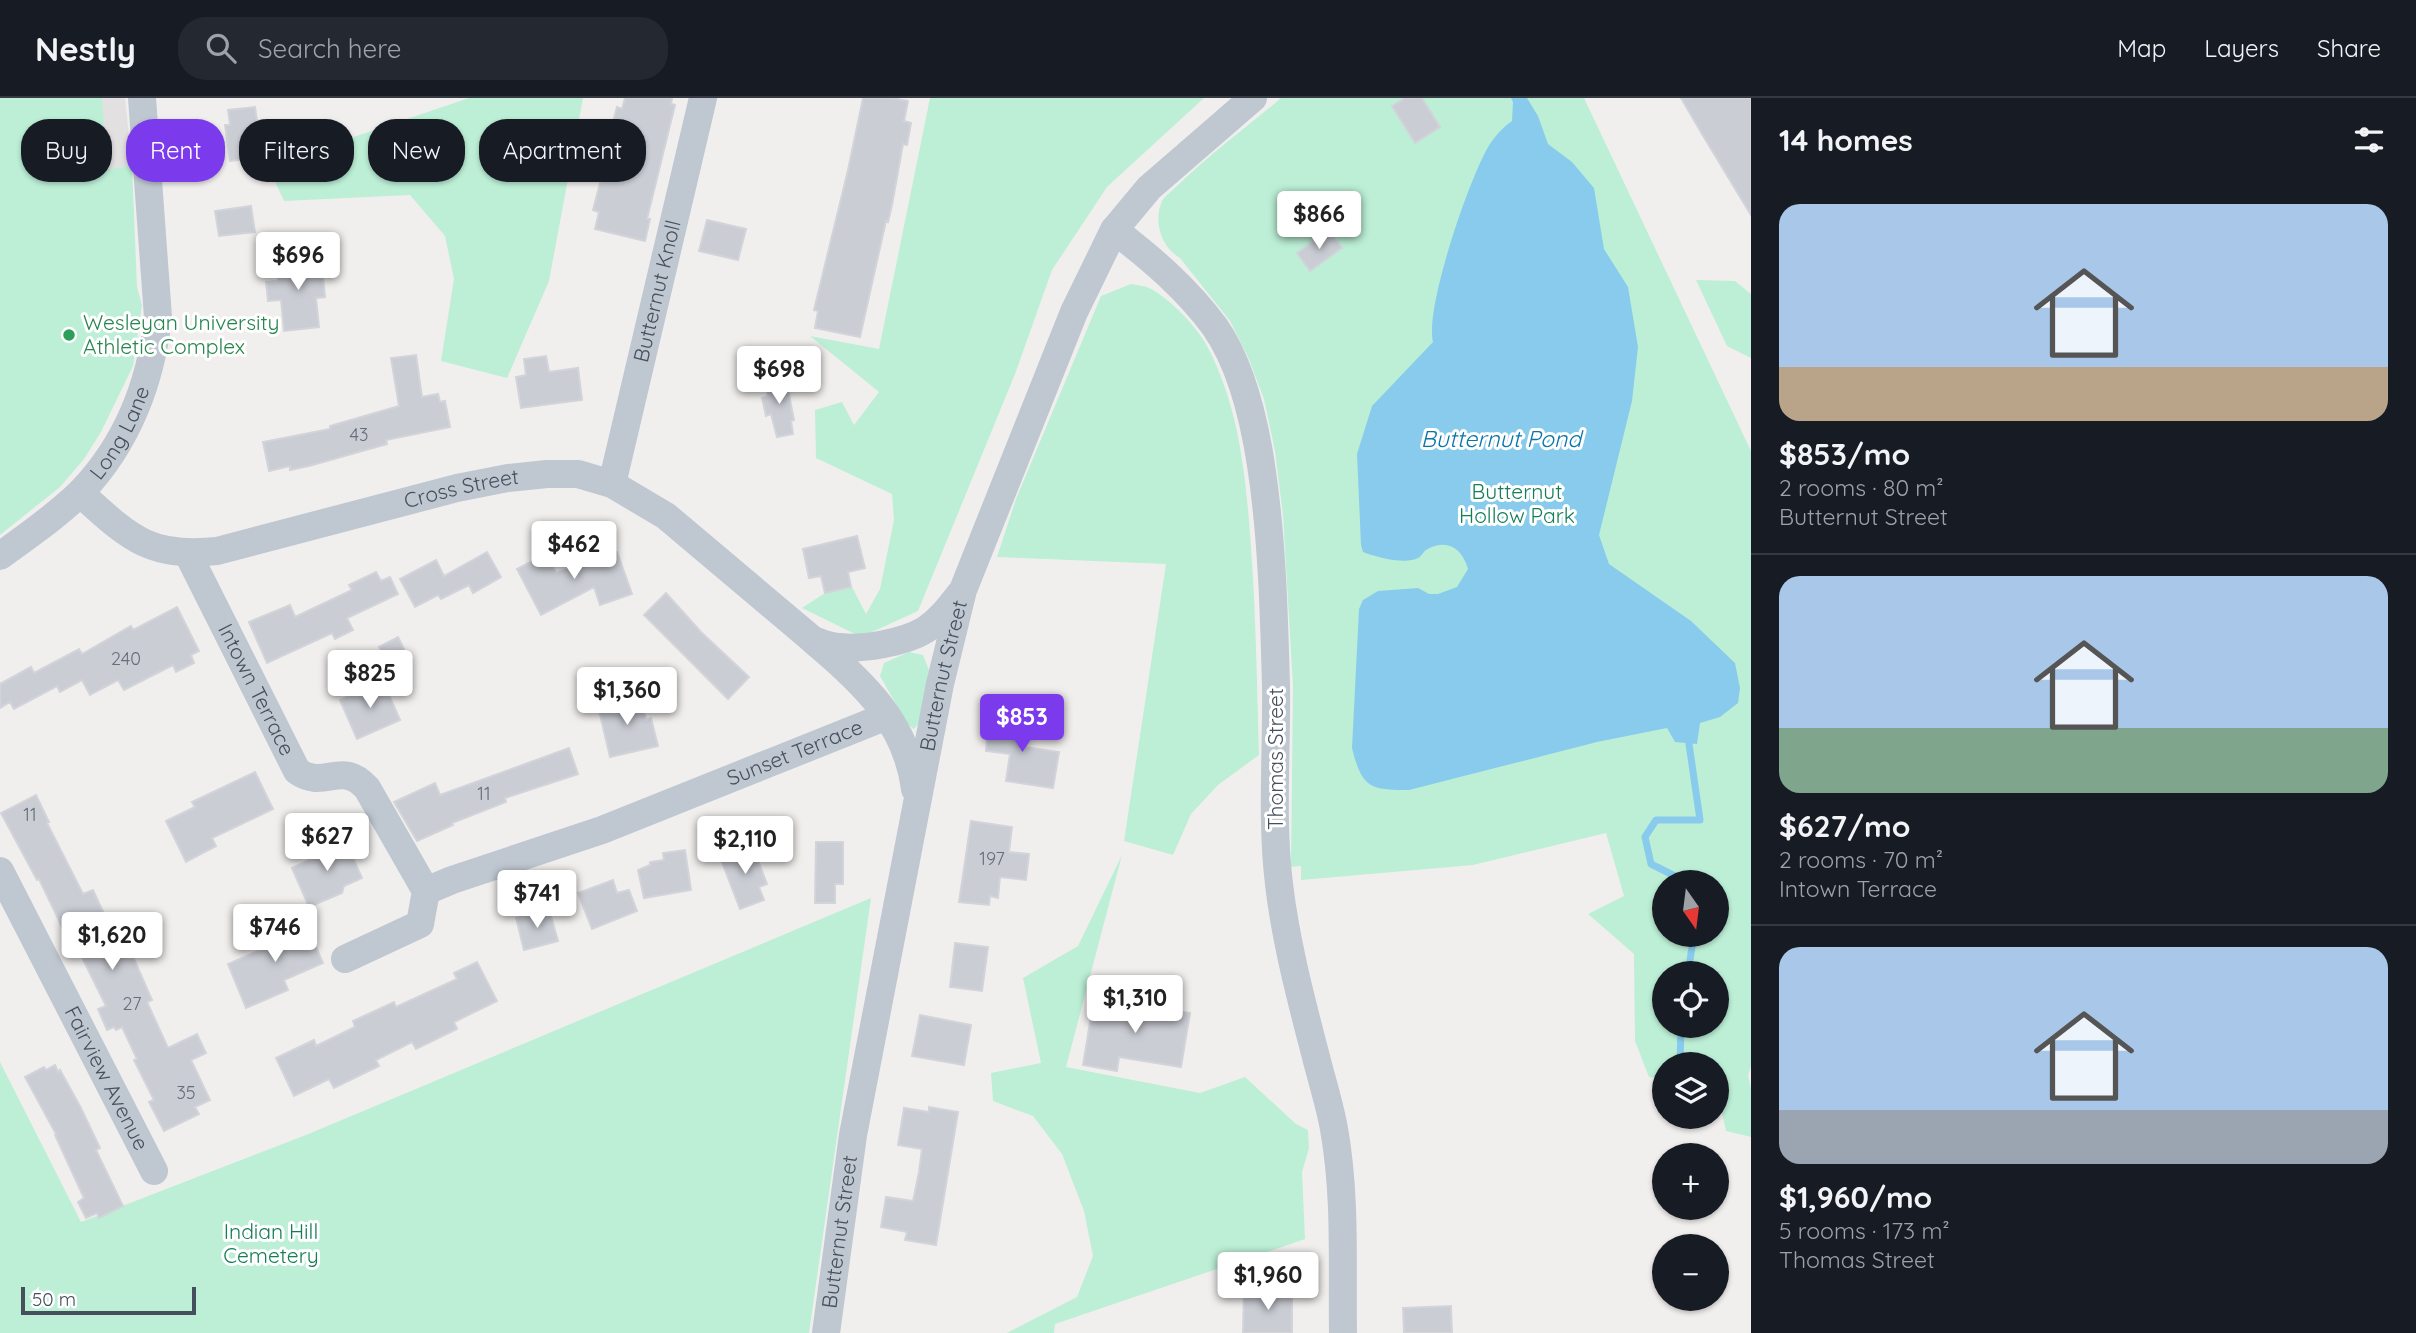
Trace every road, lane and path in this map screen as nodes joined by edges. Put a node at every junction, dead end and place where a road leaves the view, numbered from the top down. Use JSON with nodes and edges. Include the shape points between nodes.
{"nodes":[{"id":1,"x":142,"y":98,"type":"edge"},
{"id":2,"x":704,"y":98,"type":"edge"},
{"id":3,"x":1253,"y":98,"type":"edge"},
{"id":4,"x":1114,"y":230,"type":"junction"},
{"id":5,"x":612,"y":484,"type":"junction"},
{"id":6,"x":80,"y":493,"type":"junction"},
{"id":7,"x":188,"y":554,"type":"junction"},
{"id":8,"x":0,"y":556,"type":"edge"},
{"id":9,"x":963,"y":590,"type":"junction"},
{"id":10,"x":813,"y":640,"type":"junction"},
{"id":11,"x":887,"y":716,"type":"junction"},
{"id":12,"x":916,"y":817,"type":"junction"},
{"id":13,"x":0,"y":871,"type":"edge"},
{"id":14,"x":426,"y":891,"type":"junction"},
{"id":15,"x":345,"y":959,"type":"dead end"},
{"id":16,"x":154,"y":1171,"type":"dead end"},
{"id":17,"x":826,"y":1333,"type":"edge"},
{"id":18,"x":1342,"y":1333,"type":"edge"}],
"edges":[{"from":1,"to":6,"type":"street","name":"Long Lane","via":[[157,281],[155,349],[128,426],[107,463]]},
{"from":2,"to":5,"type":"street","name":"Butternut Knoll"},
{"from":3,"to":4,"type":"street","name":"Butternut Street","via":[[1149,188]]},
{"from":4,"to":9,"type":"street","name":"Butternut Street","via":[[1074,312]]},
{"from":4,"to":18,"type":"street","name":"Thomas Street","via":[[1156,262],[1216,329],[1248,401],[1258,444],[1276,686],[1279,883],[1298,985],[1334,1127]]},
{"from":5,"to":7,"type":"street","name":"Cross Street","via":[[578,474],[508,478],[217,551]]},
{"from":5,"to":10,"type":"street","name":"Cross Street","via":[[666,516]]},
{"from":6,"to":7,"type":"street","name":"Cross Street","via":[[136,539]]},
{"from":6,"to":8,"type":"street","name":"Long Lane"},
{"from":7,"to":14,"type":"street","name":"Intown Terrace","via":[[297,771],[309,779],[343,773],[358,778]]},
{"from":9,"to":10,"type":"street","name":"Cross Street","via":[[924,630],[896,640],[839,647]]},
{"from":9,"to":12,"type":"street","name":"Butternut Street"},
{"from":10,"to":11,"type":"street","name":"Cross Street","via":[[861,683]]},
{"from":11,"to":12,"type":"street","name":"Cross Street","via":[[904,742],[912,766]]},
{"from":11,"to":14,"type":"street","name":"Sunset Terrace","via":[[602,830]]},
{"from":12,"to":17,"type":"street","name":"Butternut Street","via":[[853,1135]]},
{"from":13,"to":16,"type":"street","name":"Fairview Avenue"},
{"from":14,"to":15,"type":"street","via":[[420,924]]}]}
